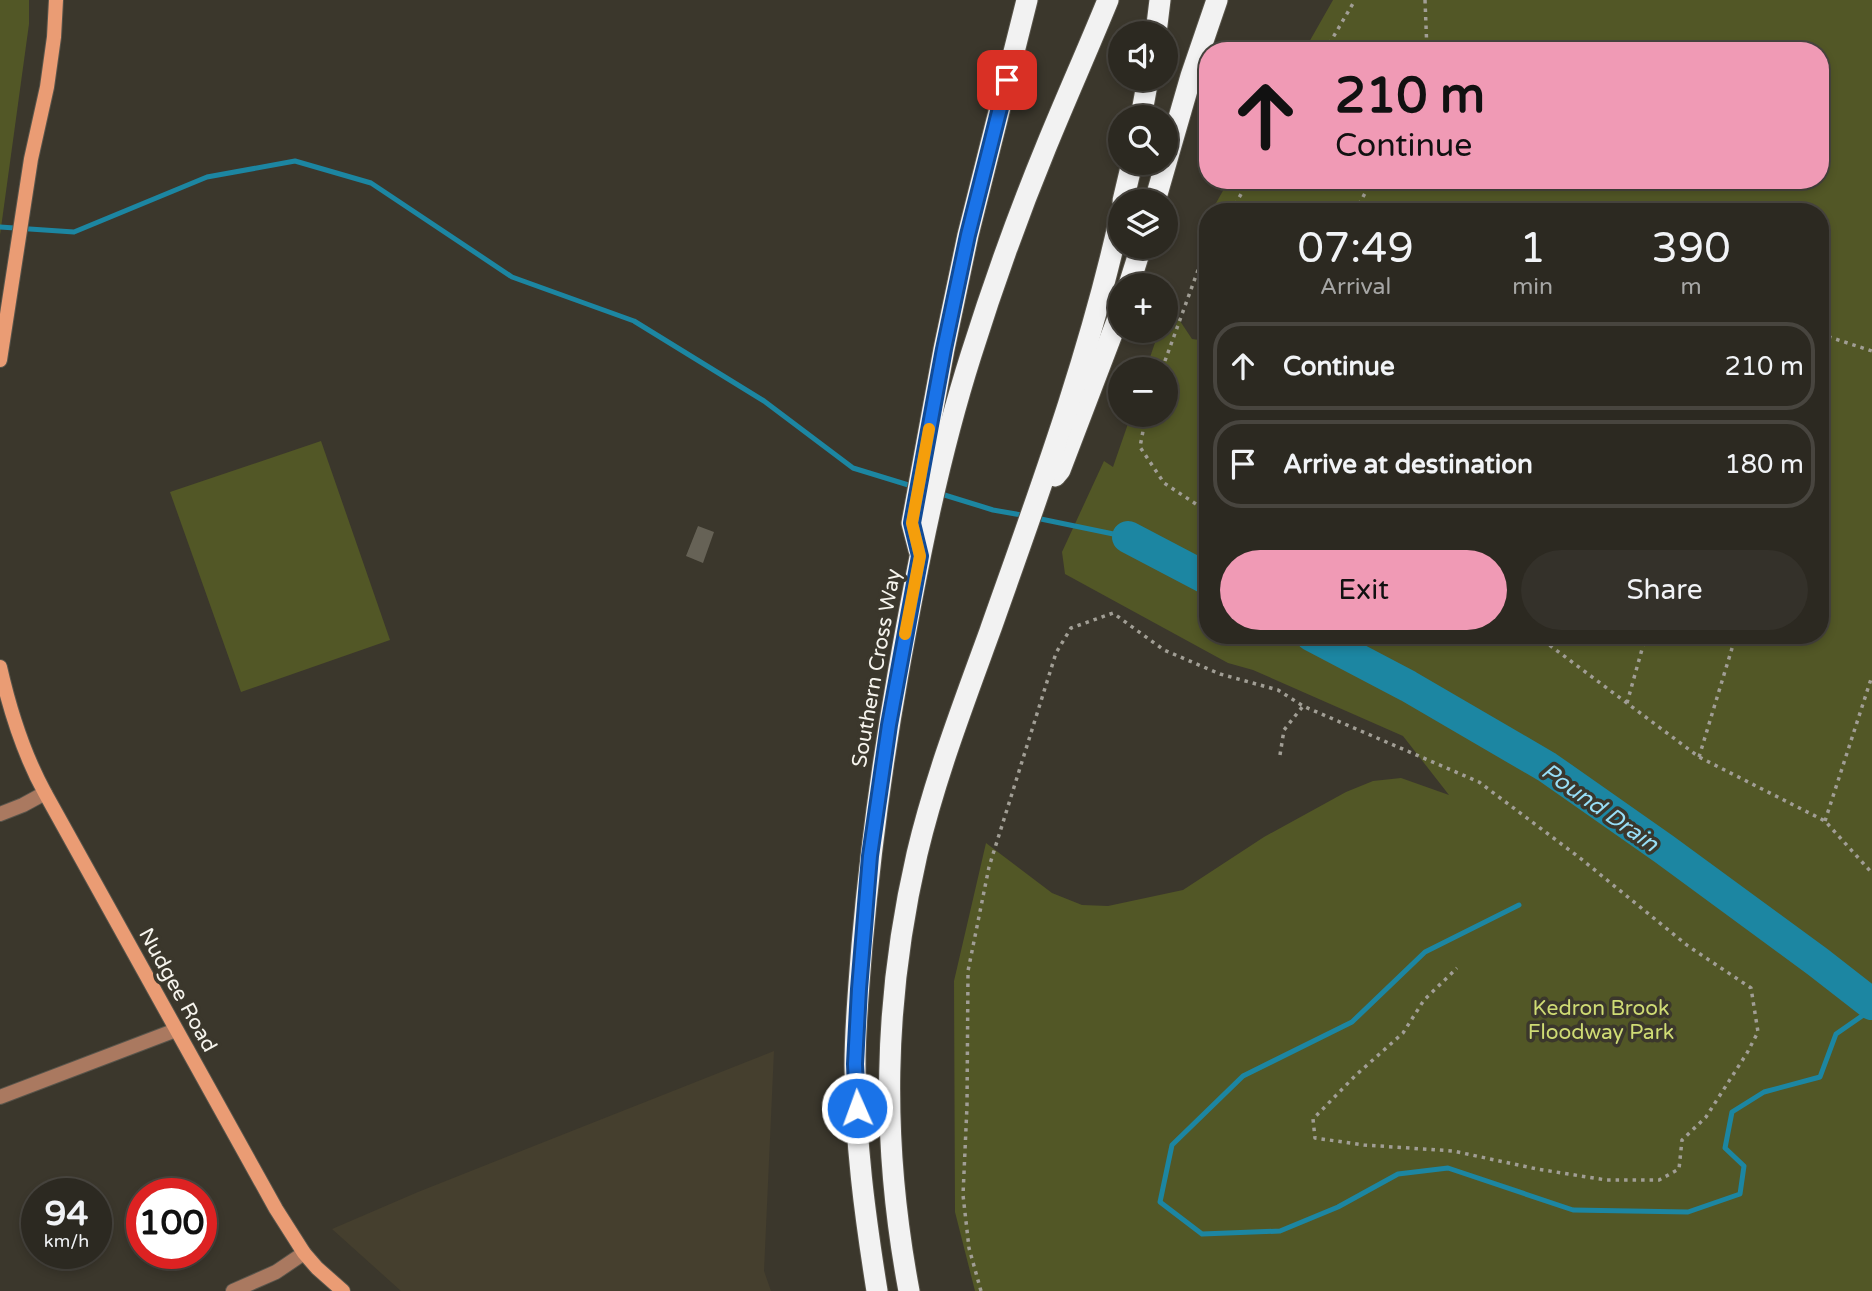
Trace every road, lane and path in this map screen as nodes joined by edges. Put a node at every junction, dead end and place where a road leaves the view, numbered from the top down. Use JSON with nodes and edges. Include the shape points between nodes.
{"nodes":[{"id":1,"x":56,"y":0,"type":"edge"},
{"id":2,"x":1027,"y":0,"type":"edge"},
{"id":3,"x":1108,"y":0,"type":"edge"},
{"id":4,"x":1160,"y":0,"type":"edge"},
{"id":5,"x":1217,"y":0,"type":"edge"},
{"id":6,"x":1355,"y":0,"type":"edge"},
{"id":7,"x":1424,"y":0,"type":"edge"},
{"id":8,"x":1157,"y":21,"type":"edge"},
{"id":9,"x":1203,"y":42,"type":"edge"},
{"id":10,"x":1330,"y":42,"type":"edge"},
{"id":11,"x":1426,"y":42,"type":"edge"},
{"id":12,"x":1199,"y":53,"type":"edge"},
{"id":13,"x":1158,"y":189,"type":"edge"},
{"id":14,"x":1109,"y":259,"type":"edge"},
{"id":15,"x":1199,"y":267,"type":"edge"},
{"id":16,"x":1829,"y":337,"type":"edge"},
{"id":17,"x":1108,"y":341,"type":"edge"},
{"id":18,"x":1872,"y":351,"type":"edge"},
{"id":19,"x":1166,"y":357,"type":"edge"},
{"id":20,"x":0,"y":360,"type":"edge"},
{"id":21,"x":1144,"y":427,"type":"edge"},
{"id":22,"x":932,"y":466,"type":"junction"},
{"id":23,"x":1054,"y":469,"type":"junction"},
{"id":24,"x":1199,"y":506,"type":"edge"},
{"id":25,"x":1548,"y":644,"type":"edge"},
{"id":26,"x":1643,"y":644,"type":"edge"},
{"id":27,"x":1733,"y":644,"type":"edge"},
{"id":28,"x":0,"y":667,"type":"edge"},
{"id":29,"x":1872,"y":676,"type":"edge"},
{"id":30,"x":3,"y":693,"type":"edge"},
{"id":31,"x":1627,"y":703,"type":"junction"},
{"id":32,"x":1303,"y":706,"type":"junction"},
{"id":33,"x":1280,"y":755,"type":"dead end"},
{"id":34,"x":1699,"y":757,"type":"junction"},
{"id":35,"x":44,"y":793,"type":"junction"},
{"id":36,"x":0,"y":814,"type":"edge"},
{"id":37,"x":1825,"y":821,"type":"junction"},
{"id":38,"x":1872,"y":873,"type":"edge"},
{"id":39,"x":1457,"y":968,"type":"dead end"},
{"id":40,"x":176,"y":1030,"type":"junction"},
{"id":41,"x":0,"y":1097,"type":"edge"},
{"id":42,"x":304,"y":1252,"type":"junction"},
{"id":43,"x":233,"y":1291,"type":"edge"},
{"id":44,"x":343,"y":1291,"type":"edge"},
{"id":45,"x":877,"y":1291,"type":"edge"},
{"id":46,"x":909,"y":1291,"type":"edge"},
{"id":47,"x":981,"y":1291,"type":"edge"}],
"edges":[{"from":1,"to":20,"type":"main road","via":[[54,37]]},
{"from":2,"to":22,"type":"highway","via":[[944,349]]},
{"from":3,"to":22,"type":"highway","via":[[1007,248]]},
{"from":4,"to":8,"type":"highway"},
{"from":5,"to":9,"type":"highway"},
{"from":6,"to":10,"type":"path"},
{"from":7,"to":11,"type":"path"},
{"from":12,"to":13,"type":"highway"},
{"from":14,"to":23,"type":"highway"},
{"from":15,"to":19,"type":"path"},
{"from":16,"to":18,"type":"path"},
{"from":17,"to":23,"type":"highway"},
{"from":21,"to":24,"type":"path","via":[[1140,447],[1152,466],[1164,483]]},
{"from":22,"to":45,"type":"highway","name":"Southern Cross Way","via":[[919,525],[920,556],[874,830],[859,989],[855,1064],[859,1150]]},
{"from":23,"to":46,"type":"highway","via":[[1037,496],[943,763],[907,901],[893,993],[889,1104],[891,1157]]},
{"from":25,"to":31,"type":"path"},
{"from":26,"to":31,"type":"path"},
{"from":27,"to":34,"type":"path"},
{"from":28,"to":30,"type":"main road","name":"Nudgee Road"},
{"from":29,"to":37,"type":"path"},
{"from":30,"to":35,"type":"main road","name":"Nudgee Road"},
{"from":31,"to":34,"type":"path"},
{"from":32,"to":33,"type":"path","via":[[1284,730]]},
{"from":32,"to":39,"type":"path","via":[[1479,782],[1688,946],[1751,988],[1758,1032],[1706,1117],[1682,1140],[1679,1169],[1659,1180],[1606,1181],[1453,1151],[1315,1138],[1313,1119],[1403,1033],[1424,1000]]},
{"from":32,"to":47,"type":"path","via":[[1278,690],[1220,674],[1164,650],[1113,613],[1071,628],[1056,653],[989,867],[968,971],[963,1195],[969,1248]]},
{"from":34,"to":37,"type":"path"},
{"from":35,"to":36,"type":"street"},
{"from":35,"to":40,"type":"main road","name":"Nudgee Road"},
{"from":37,"to":38,"type":"path"},
{"from":40,"to":41,"type":"street"},
{"from":40,"to":42,"type":"main road","name":"Nudgee Road"},
{"from":42,"to":43,"type":"street","via":[[276,1272]]},
{"from":42,"to":44,"type":"main road","name":"Nudgee Road"}]}
